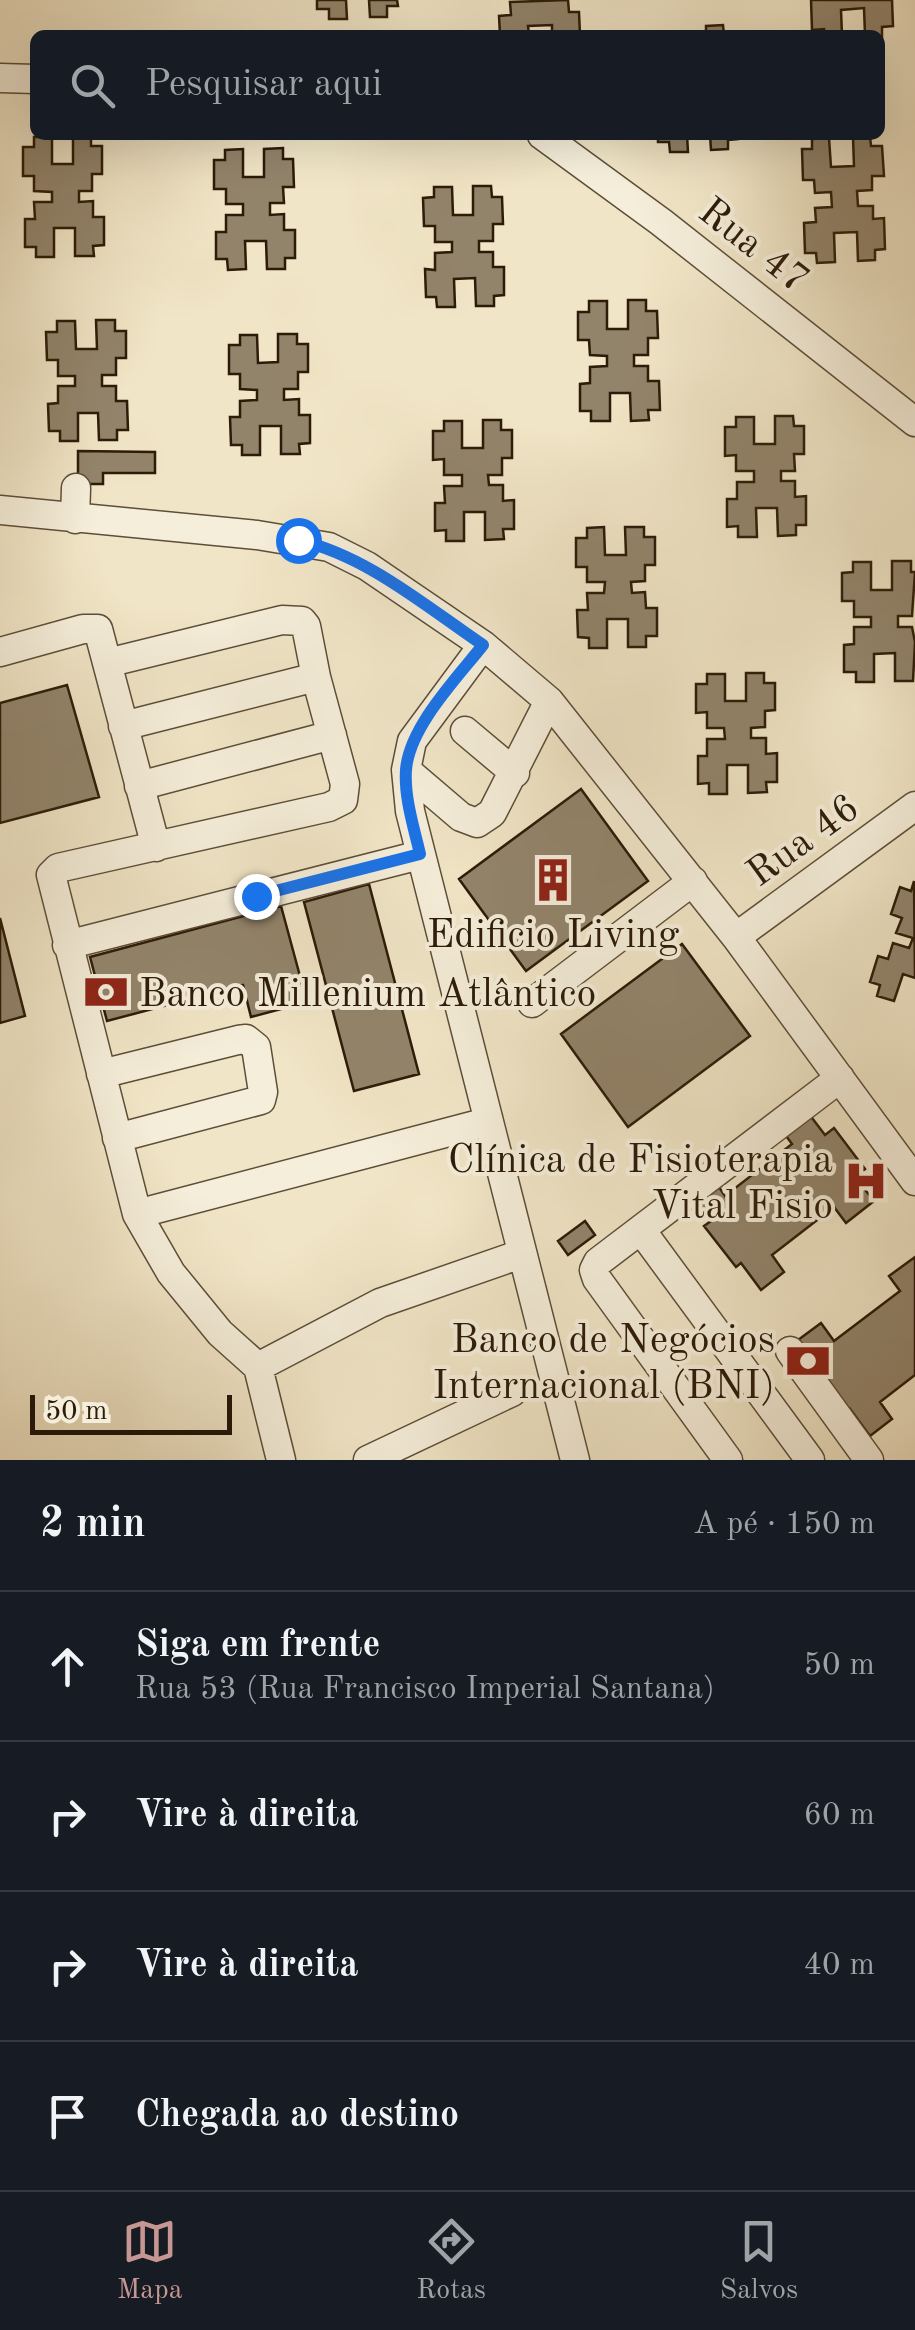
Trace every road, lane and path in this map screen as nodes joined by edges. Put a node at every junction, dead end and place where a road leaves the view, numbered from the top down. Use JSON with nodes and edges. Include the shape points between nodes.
{"nodes":[{"id":1,"x":0,"y":78,"type":"edge"},
{"id":2,"x":30,"y":79,"type":"edge"},
{"id":3,"x":549,"y":140,"type":"edge"},
{"id":4,"x":915,"y":422,"type":"edge"},
{"id":5,"x":76,"y":488,"type":"dead end"},
{"id":6,"x":0,"y":510,"type":"edge"},
{"id":7,"x":75,"y":519,"type":"junction"},
{"id":8,"x":483,"y":645,"type":"junction"},
{"id":9,"x":0,"y":652,"type":"edge"},
{"id":10,"x":107,"y":663,"type":"junction"},
{"id":11,"x":316,"y":677,"type":"junction"},
{"id":12,"x":549,"y":700,"type":"junction"},
{"id":13,"x":122,"y":726,"type":"junction"},
{"id":14,"x":465,"y":730,"type":"dead end"},
{"id":15,"x":332,"y":735,"type":"junction"},
{"id":16,"x":406,"y":770,"type":"junction"},
{"id":17,"x":515,"y":773,"type":"junction"},
{"id":18,"x":140,"y":786,"type":"junction"},
{"id":19,"x":915,"y":806,"type":"edge"},
{"id":20,"x":156,"y":847,"type":"junction"},
{"id":21,"x":420,"y":854,"type":"junction"},
{"id":22,"x":692,"y":881,"type":"junction"},
{"id":23,"x":736,"y":937,"type":"junction"},
{"id":24,"x":67,"y":945,"type":"junction"},
{"id":25,"x":532,"y":1003,"type":"dead end"},
{"id":26,"x":101,"y":1074,"type":"junction"},
{"id":27,"x":840,"y":1078,"type":"junction"},
{"id":28,"x":488,"y":1122,"type":"junction"},
{"id":29,"x":118,"y":1138,"type":"junction"},
{"id":30,"x":915,"y":1181,"type":"edge"},
{"id":31,"x":138,"y":1214,"type":"junction"},
{"id":32,"x":640,"y":1230,"type":"junction"},
{"id":33,"x":522,"y":1254,"type":"junction"},
{"id":34,"x":790,"y":1351,"type":"dead end"},
{"id":35,"x":258,"y":1366,"type":"junction"},
{"id":36,"x":512,"y":1392,"type":"dead end"},
{"id":37,"x":281,"y":1460,"type":"edge"},
{"id":38,"x":368,"y":1460,"type":"edge"},
{"id":39,"x":574,"y":1460,"type":"edge"},
{"id":40,"x":728,"y":1460,"type":"edge"},
{"id":41,"x":810,"y":1460,"type":"edge"},
{"id":42,"x":869,"y":1460,"type":"edge"}],
"edges":[{"from":1,"to":2,"type":"street"},
{"from":3,"to":4,"type":"street","name":"Rua 47"},
{"from":5,"to":7,"type":"street"},
{"from":6,"to":7,"type":"street"},
{"from":7,"to":8,"type":"street","via":[[329,547]]},
{"from":8,"to":12,"type":"street"},
{"from":8,"to":16,"type":"street","via":[[412,741]]},
{"from":9,"to":10,"type":"street","via":[[93,627]]},
{"from":10,"to":11,"type":"street","via":[[297,618],[306,626]]},
{"from":10,"to":13,"type":"street"},
{"from":11,"to":13,"type":"street"},
{"from":11,"to":15,"type":"street"},
{"from":12,"to":17,"type":"street"},
{"from":12,"to":22,"type":"street"},
{"from":13,"to":18,"type":"street"},
{"from":14,"to":17,"type":"street"},
{"from":15,"to":18,"type":"street"},
{"from":15,"to":20,"type":"street","via":[[343,800]]},
{"from":16,"to":17,"type":"street","via":[[461,817],[478,823]]},
{"from":16,"to":21,"type":"street"},
{"from":18,"to":20,"type":"street"},
{"from":19,"to":23,"type":"street","name":"Rua 46"},
{"from":20,"to":24,"type":"street","via":[[54,870]]},
{"from":21,"to":24,"type":"street"},
{"from":21,"to":28,"type":"street"},
{"from":22,"to":23,"type":"street"},
{"from":22,"to":25,"type":"street"},
{"from":23,"to":27,"type":"street"},
{"from":24,"to":26,"type":"street"},
{"from":26,"to":29,"type":"street"},
{"from":26,"to":29,"type":"street","via":[[238,1040],[256,1046],[260,1100]]},
{"from":27,"to":30,"type":"street"},
{"from":27,"to":32,"type":"street"},
{"from":28,"to":31,"type":"street"},
{"from":28,"to":33,"type":"street"},
{"from":29,"to":31,"type":"street"},
{"from":31,"to":35,"type":"street","via":[[171,1273],[220,1333]]},
{"from":32,"to":40,"type":"street","via":[[598,1262],[594,1274]]},
{"from":32,"to":41,"type":"street"},
{"from":33,"to":35,"type":"street","via":[[380,1302]]},
{"from":33,"to":39,"type":"street"},
{"from":34,"to":42,"type":"street"},
{"from":35,"to":37,"type":"street"},
{"from":36,"to":38,"type":"street"}]}
